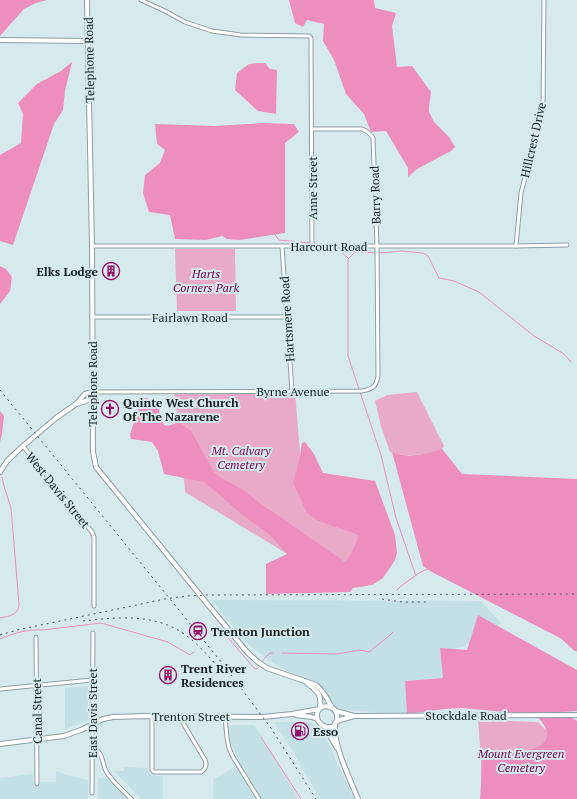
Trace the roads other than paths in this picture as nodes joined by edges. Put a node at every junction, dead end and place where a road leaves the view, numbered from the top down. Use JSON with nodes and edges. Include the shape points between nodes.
{"nodes":[{"id":1,"x":87,"y":0,"type":"edge"},
{"id":2,"x":141,"y":0,"type":"edge"},
{"id":3,"x":544,"y":0,"type":"edge"},
{"id":4,"x":0,"y":40,"type":"edge"},
{"id":5,"x":88,"y":41,"type":"junction"},
{"id":6,"x":312,"y":130,"type":"junction"},
{"id":7,"x":567,"y":245,"type":"dead end"},
{"id":8,"x":92,"y":246,"type":"junction"},
{"id":9,"x":282,"y":246,"type":"junction"},
{"id":10,"x":312,"y":246,"type":"junction"},
{"id":11,"x":377,"y":246,"type":"junction"},
{"id":12,"x":516,"y":246,"type":"junction"},
{"id":13,"x":92,"y":317,"type":"junction"},
{"id":14,"x":287,"y":318,"type":"junction"},
{"id":15,"x":373,"y":388,"type":"joint"},
{"id":16,"x":292,"y":391,"type":"junction"},
{"id":17,"x":92,"y":392,"type":"junction"},
{"id":18,"x":92,"y":400,"type":"junction"},
{"id":19,"x":76,"y":404,"type":"junction"},
{"id":20,"x":23,"y":446,"type":"junction"},
{"id":21,"x":0,"y":472,"type":"edge"},
{"id":22,"x":94,"y":606,"type":"dead end"},
{"id":23,"x":93,"y":633,"type":"dead end"},
{"id":24,"x":36,"y":637,"type":"dead end"},
{"id":25,"x":92,"y":680,"type":"junction"},
{"id":26,"x":302,"y":680,"type":"junction"},
{"id":27,"x":36,"y":685,"type":"junction"},
{"id":28,"x":0,"y":689,"type":"edge"},
{"id":29,"x":320,"y":709,"type":"junction"},
{"id":30,"x":334,"y":709,"type":"junction"},
{"id":31,"x":292,"y":714,"type":"junction"},
{"id":32,"x":152,"y":716,"type":"junction"},
{"id":33,"x":179,"y":716,"type":"junction"},
{"id":34,"x":354,"y":716,"type":"junction"},
{"id":35,"x":577,"y":716,"type":"edge"},
{"id":36,"x":225,"y":717,"type":"junction"},
{"id":37,"x":317,"y":719,"type":"junction"},
{"id":38,"x":336,"y":723,"type":"junction"},
{"id":39,"x":92,"y":724,"type":"junction"},
{"id":40,"x":324,"y":726,"type":"junction"},
{"id":41,"x":37,"y":740,"type":"junction"},
{"id":42,"x":0,"y":744,"type":"edge"},
{"id":43,"x":92,"y":748,"type":"junction"},
{"id":44,"x":340,"y":754,"type":"junction"},
{"id":45,"x":37,"y":784,"type":"dead end"},
{"id":46,"x":92,"y":793,"type":"dead end"},
{"id":47,"x":131,"y":799,"type":"edge"},
{"id":48,"x":259,"y":799,"type":"edge"},
{"id":49,"x":358,"y":799,"type":"edge"}],
"edges":[{"from":1,"to":5,"type":"street","name":"Telephone Road"},
{"from":2,"to":6,"type":"street","name":"Anne Street","via":[[186,22],[212,31],[241,35],[309,36]]},
{"from":3,"to":12,"type":"street","name":"Hillcrest Drive","via":[[543,108],[521,193]]},
{"from":4,"to":5,"type":"street"},
{"from":5,"to":8,"type":"street","name":"Telephone Road"},
{"from":6,"to":10,"type":"street","name":"Anne Street"},
{"from":6,"to":11,"type":"street","name":"Barry Road","via":[[362,129],[373,138]]},
{"from":7,"to":12,"type":"street","name":"Harcourt Road"},
{"from":8,"to":9,"type":"street","name":"Harcourt Road"},
{"from":8,"to":13,"type":"street","name":"Telephone Road"},
{"from":9,"to":10,"type":"street","name":"Harcourt Road"},
{"from":9,"to":14,"type":"street","name":"Hartsmere Road"},
{"from":10,"to":11,"type":"street","name":"Harcourt Road"},
{"from":11,"to":12,"type":"street","name":"Harcourt Road"},
{"from":11,"to":15,"type":"street","name":"Barry Road","via":[[378,376]]},
{"from":13,"to":14,"type":"street","name":"Fairlawn Road"},
{"from":13,"to":17,"type":"street","name":"Telephone Road"},
{"from":14,"to":16,"type":"street","name":"Hartsmere Road"},
{"from":15,"to":16,"type":"street","name":"Byrne Avenue","via":[[362,391]]},
{"from":16,"to":17,"type":"street","name":"Byrne Avenue"},
{"from":17,"to":18,"type":"street","name":"Telephone Road"},
{"from":17,"to":19,"type":"street","via":[[85,394]]},
{"from":18,"to":19,"type":"street"},
{"from":18,"to":26,"type":"street","name":"Telephone Road","via":[[93,452],[96,467],[247,652],[267,668]]},
{"from":19,"to":20,"type":"street"},
{"from":20,"to":21,"type":"street","via":[[9,458]]},
{"from":20,"to":22,"type":"street","name":"West Davis Street","via":[[92,532]]},
{"from":23,"to":25,"type":"street","name":"East Davis Street"},
{"from":24,"to":27,"type":"street","name":"Canal Street"},
{"from":25,"to":27,"type":"street"},
{"from":25,"to":39,"type":"street","name":"East Davis Street"},
{"from":26,"to":29,"type":"street","name":"Telephone Road","via":[[319,694]]},
{"from":26,"to":30,"type":"street","name":"Telephone Road","via":[[319,687]]},
{"from":27,"to":28,"type":"street"},
{"from":27,"to":41,"type":"street","name":"Canal Street"},
{"from":29,"to":30,"type":"street","via":[[329,706]]},
{"from":29,"to":31,"type":"street","name":"Trenton Street"},
{"from":29,"to":37,"type":"street"},
{"from":30,"to":34,"type":"street","name":"Stockdale Road"},
{"from":30,"to":38,"type":"street"},
{"from":31,"to":36,"type":"street","name":"Trenton Street"},
{"from":31,"to":37,"type":"street","name":"Trenton Street"},
{"from":32,"to":33,"type":"street","name":"Trenton Street"},
{"from":32,"to":33,"type":"street","via":[[152,770],[201,772],[205,768],[205,760]]},
{"from":32,"to":39,"type":"street","name":"Trenton Street","via":[[113,717]]},
{"from":33,"to":36,"type":"street","name":"Trenton Street"},
{"from":34,"to":35,"type":"street","name":"Stockdale Road"},
{"from":34,"to":38,"type":"street","name":"Stockdale Road"},
{"from":36,"to":48,"type":"street","via":[[229,748]]},
{"from":37,"to":40,"type":"street"},
{"from":38,"to":40,"type":"street","via":[[330,727]]},
{"from":38,"to":44,"type":"street","via":[[335,735]]},
{"from":39,"to":41,"type":"street","name":"Trenton Street","via":[[64,736]]},
{"from":39,"to":43,"type":"street","name":"East Davis Street"},
{"from":40,"to":44,"type":"street"},
{"from":41,"to":42,"type":"street","name":"Trenton Street"},
{"from":41,"to":45,"type":"street","name":"Canal Street"},
{"from":43,"to":46,"type":"street","name":"East Davis Street"},
{"from":43,"to":47,"type":"street","via":[[98,750],[109,776]]},
{"from":44,"to":49,"type":"street"}]}
